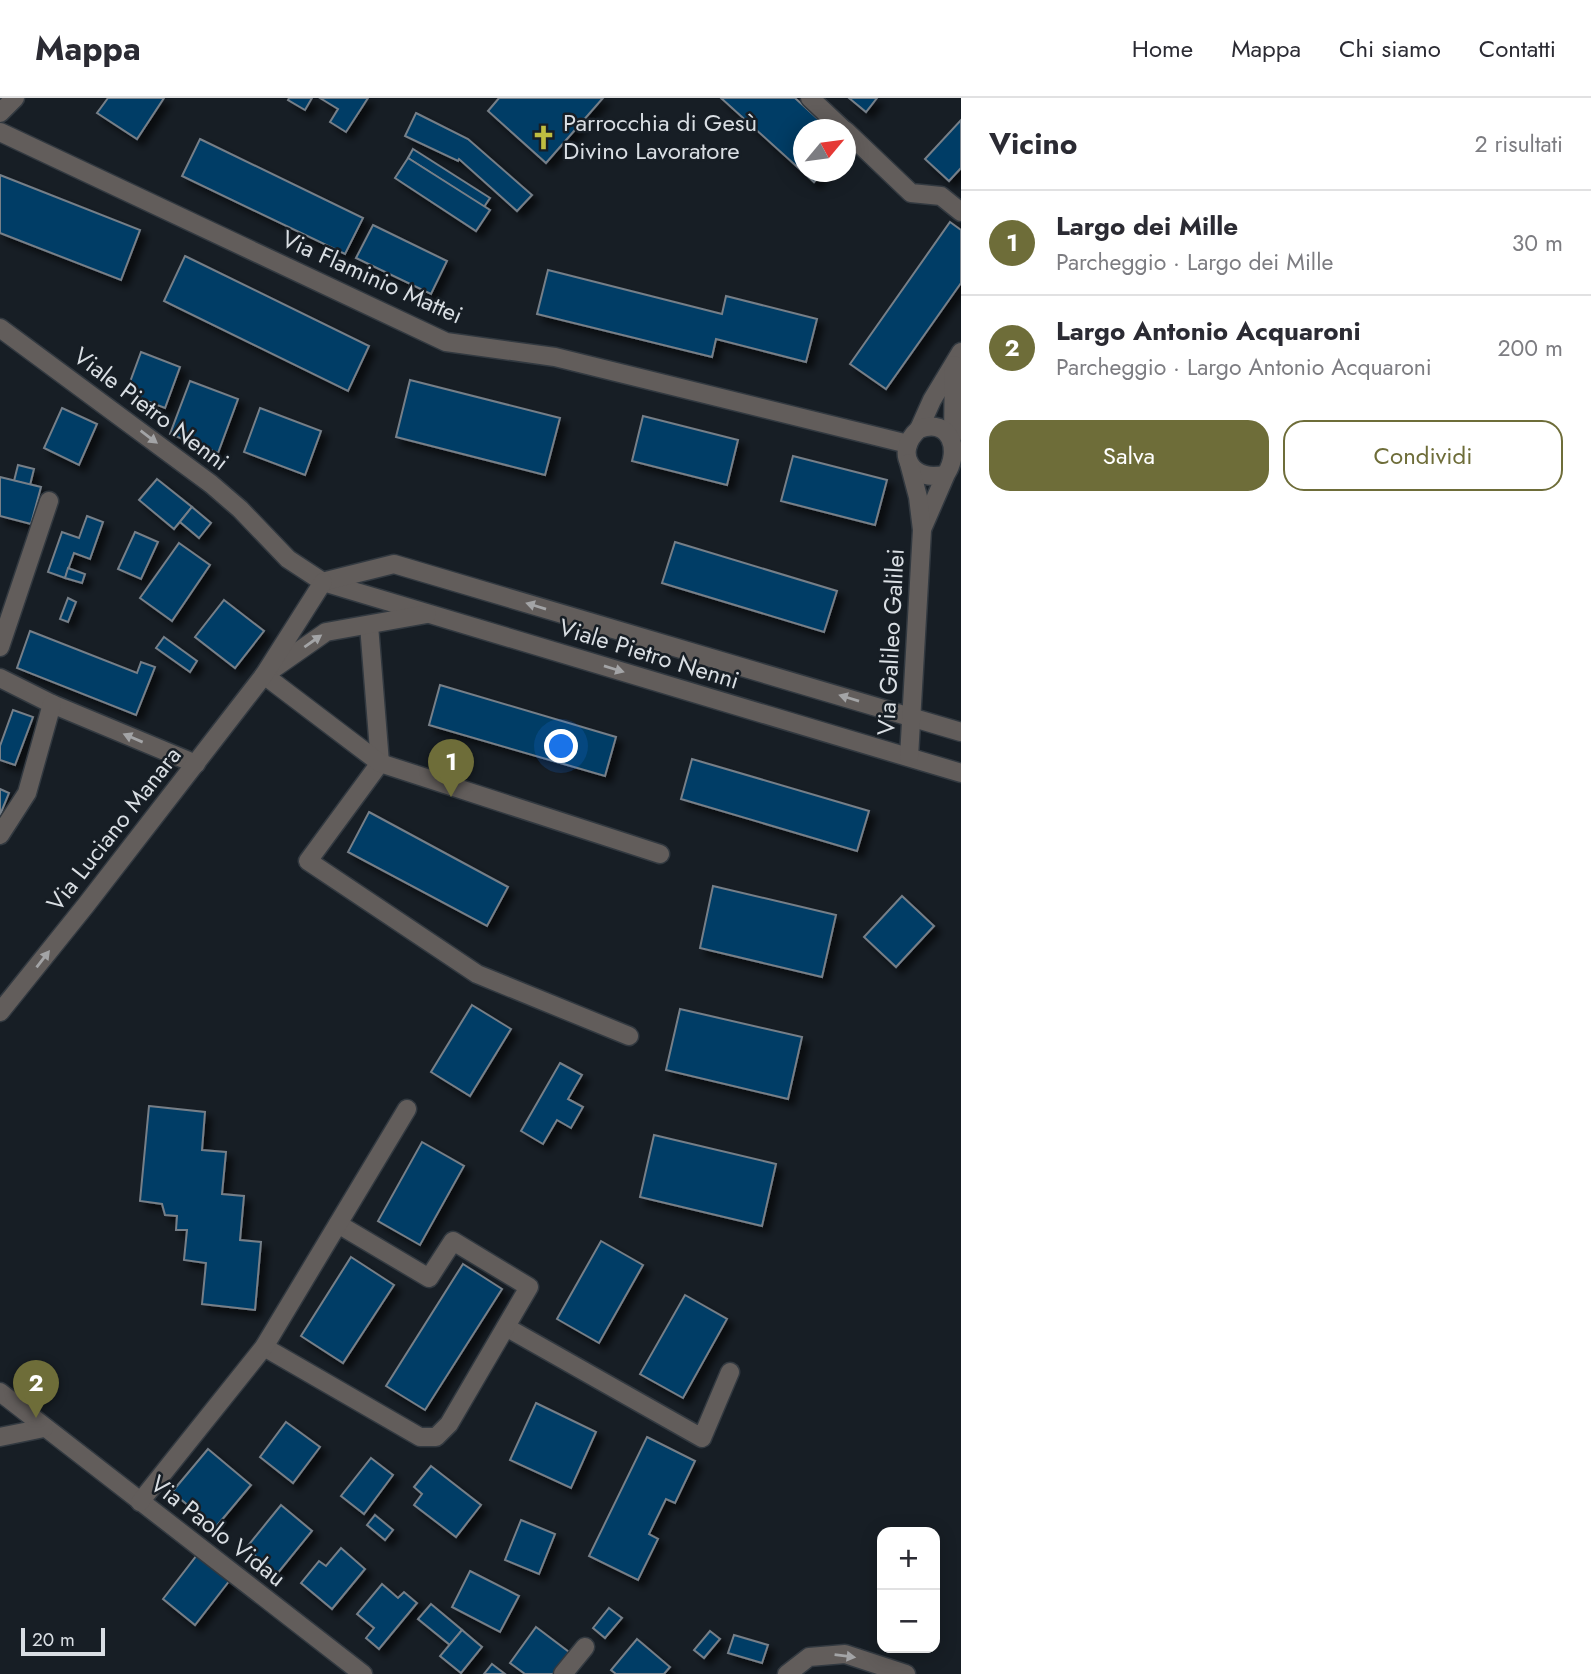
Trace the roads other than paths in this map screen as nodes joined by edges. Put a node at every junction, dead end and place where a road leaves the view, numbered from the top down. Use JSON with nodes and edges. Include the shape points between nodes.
{"nodes":[{"id":1,"x":15,"y":98,"type":"edge"},
{"id":2,"x":810,"y":98,"type":"edge"},
{"id":3,"x":0,"y":113,"type":"edge"},
{"id":4,"x":833,"y":119,"type":"edge"},
{"id":5,"x":0,"y":132,"type":"edge"},
{"id":6,"x":856,"y":140,"type":"edge"},
{"id":7,"x":961,"y":212,"type":"edge"},
{"id":8,"x":3,"y":332,"type":"edge"},
{"id":9,"x":957,"y":357,"type":"edge"},
{"id":10,"x":953,"y":435,"type":"junction"},
{"id":11,"x":913,"y":437,"type":"junction"},
{"id":12,"x":909,"y":463,"type":"junction"},
{"id":13,"x":946,"y":474,"type":"junction"},
{"id":14,"x":50,"y":501,"type":"dead end"},
{"id":15,"x":922,"y":530,"type":"junction"},
{"id":16,"x":323,"y":582,"type":"junction"},
{"id":17,"x":431,"y":614,"type":"junction"},
{"id":18,"x":369,"y":625,"type":"junction"},
{"id":19,"x":0,"y":647,"type":"edge"},
{"id":20,"x":264,"y":675,"type":"junction"},
{"id":21,"x":0,"y":678,"type":"edge"},
{"id":22,"x":52,"y":704,"type":"junction"},
{"id":23,"x":911,"y":717,"type":"junction"},
{"id":24,"x":961,"y":732,"type":"edge"},
{"id":25,"x":909,"y":757,"type":"junction"},
{"id":26,"x":380,"y":763,"type":"junction"},
{"id":27,"x":196,"y":764,"type":"junction"},
{"id":28,"x":961,"y":773,"type":"edge"},
{"id":29,"x":0,"y":835,"type":"edge"},
{"id":30,"x":660,"y":854,"type":"dead end"},
{"id":31,"x":0,"y":1012,"type":"edge"},
{"id":32,"x":629,"y":1036,"type":"dead end"},
{"id":33,"x":407,"y":1109,"type":"dead end"},
{"id":34,"x":338,"y":1224,"type":"junction"},
{"id":35,"x":506,"y":1327,"type":"junction"},
{"id":36,"x":264,"y":1348,"type":"junction"},
{"id":37,"x":730,"y":1372,"type":"dead end"},
{"id":38,"x":0,"y":1392,"type":"edge"},
{"id":39,"x":44,"y":1427,"type":"junction"},
{"id":40,"x":0,"y":1437,"type":"edge"},
{"id":41,"x":140,"y":1502,"type":"junction"},
{"id":42,"x":585,"y":1647,"type":"dead end"},
{"id":43,"x":362,"y":1674,"type":"edge"},
{"id":44,"x":563,"y":1674,"type":"edge"},
{"id":45,"x":787,"y":1674,"type":"edge"},
{"id":46,"x":906,"y":1674,"type":"edge"}],
"edges":[{"from":1,"to":3,"type":"street"},
{"from":2,"to":4,"type":"street"},
{"from":5,"to":11,"type":"street","name":"Via Flaminio Mattei","via":[[446,342],[555,357]]},
{"from":6,"to":7,"type":"street","via":[[911,193],[941,196]]},
{"from":8,"to":16,"type":"street","name":"Viale Pietro Nenni","one_way":true,"via":[[211,484],[288,559]]},
{"from":9,"to":10,"type":"street"},
{"from":9,"to":11,"type":"street"},
{"from":10,"to":11,"type":"street","via":[[936,426]]},
{"from":10,"to":13,"type":"street","via":[[958,455]]},
{"from":11,"to":12,"type":"street","via":[[906,453]]},
{"from":12,"to":13,"type":"street","via":[[925,476]]},
{"from":12,"to":15,"type":"street","name":"Via Galileo Galilei"},
{"from":13,"to":15,"type":"street","name":"Via Galileo Galilei"},
{"from":14,"to":19,"type":"street"},
{"from":15,"to":23,"type":"street","name":"Via Galileo Galilei"},
{"from":16,"to":17,"type":"street","name":"Viale Pietro Nenni"},
{"from":16,"to":20,"type":"street"},
{"from":23,"to":16,"type":"street","name":"Viale Pietro Nenni","one_way":true,"via":[[394,564]]},
{"from":17,"to":18,"type":"street"},
{"from":17,"to":25,"type":"street","name":"Viale Pietro Nenni","one_way":true},
{"from":20,"to":18,"type":"street","one_way":true,"via":[[326,632]]},
{"from":18,"to":26,"type":"street"},
{"from":20,"to":26,"type":"street"},
{"from":20,"to":27,"type":"street","name":"Via Luciano Manara"},
{"from":21,"to":22,"type":"street"},
{"from":27,"to":22,"type":"street","one_way":true},
{"from":22,"to":29,"type":"street","via":[[27,793]]},
{"from":23,"to":24,"type":"street","name":"Viale Pietro Nenni"},
{"from":23,"to":25,"type":"street","name":"Via Galileo Galilei"},
{"from":25,"to":28,"type":"street","name":"Viale Pietro Nenni"},
{"from":26,"to":30,"type":"street"},
{"from":26,"to":32,"type":"street","via":[[308,861],[477,974]]},
{"from":31,"to":27,"type":"street","name":"Via Luciano Manara","one_way":true},
{"from":33,"to":34,"type":"street"},
{"from":34,"to":35,"type":"street","via":[[429,1278],[453,1241],[529,1287]]},
{"from":34,"to":36,"type":"street"},
{"from":35,"to":36,"type":"street","via":[[449,1424],[436,1437],[420,1437]]},
{"from":35,"to":37,"type":"street","via":[[702,1438]]},
{"from":36,"to":41,"type":"street"},
{"from":38,"to":39,"type":"street","name":"Via Paolo Vidau"},
{"from":39,"to":40,"type":"street"},
{"from":39,"to":41,"type":"street","name":"Via Paolo Vidau"},
{"from":41,"to":43,"type":"street","name":"Via Paolo Vidau"},
{"from":42,"to":44,"type":"street"},
{"from":45,"to":46,"type":"street","one_way":true,"via":[[809,1657],[845,1654]]}]}
